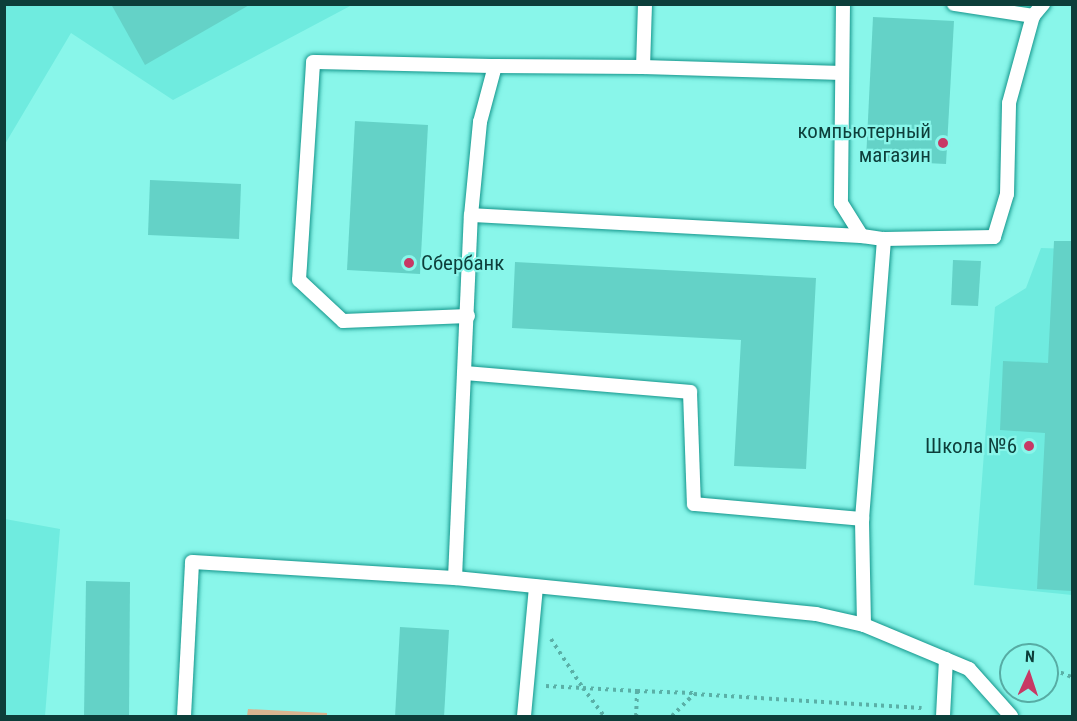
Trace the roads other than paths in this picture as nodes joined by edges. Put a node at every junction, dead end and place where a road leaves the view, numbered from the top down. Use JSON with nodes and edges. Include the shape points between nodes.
{"nodes":[{"id":1,"x":645,"y":4,"type":"edge"},
{"id":2,"x":843,"y":4,"type":"edge"},
{"id":3,"x":954,"y":4,"type":"edge"},
{"id":4,"x":1043,"y":4,"type":"edge"},
{"id":5,"x":1033,"y":16,"type":"junction"},
{"id":6,"x":495,"y":66,"type":"junction"},
{"id":7,"x":643,"y":67,"type":"junction"},
{"id":8,"x":842,"y":73,"type":"junction"},
{"id":9,"x":471,"y":215,"type":"junction"},
{"id":10,"x":862,"y":236,"type":"junction"},
{"id":11,"x":884,"y":240,"type":"junction"},
{"id":12,"x":468,"y":316,"type":"junction"},
{"id":13,"x":466,"y":373,"type":"junction"},
{"id":14,"x":862,"y":519,"type":"junction"},
{"id":15,"x":455,"y":578,"type":"junction"},
{"id":16,"x":536,"y":587,"type":"junction"},
{"id":17,"x":864,"y":625,"type":"junction"},
{"id":18,"x":945,"y":659,"type":"junction"},
{"id":19,"x":943,"y":713,"type":"edge"},
{"id":20,"x":184,"y":717,"type":"edge"},
{"id":21,"x":524,"y":717,"type":"edge"},
{"id":22,"x":1011,"y":717,"type":"edge"}],
"edges":[{"from":1,"to":7,"type":"lane"},
{"from":2,"to":8,"type":"lane"},
{"from":3,"to":5,"type":"lane"},
{"from":4,"to":5,"type":"lane"},
{"from":5,"to":11,"type":"lane","via":[[1009,103],[1007,194],[994,237]]},
{"from":6,"to":7,"type":"lane"},
{"from":6,"to":9,"type":"lane","via":[[480,122]]},
{"from":6,"to":12,"type":"lane","via":[[313,62],[299,280],[343,321]]},
{"from":7,"to":8,"type":"lane"},
{"from":8,"to":10,"type":"lane","via":[[841,203]]},
{"from":9,"to":10,"type":"lane"},
{"from":9,"to":12,"type":"lane"},
{"from":10,"to":11,"type":"lane"},
{"from":11,"to":14,"type":"lane"},
{"from":12,"to":13,"type":"lane"},
{"from":13,"to":14,"type":"lane","via":[[690,392],[694,504]]},
{"from":13,"to":15,"type":"lane"},
{"from":14,"to":17,"type":"lane"},
{"from":15,"to":16,"type":"lane"},
{"from":15,"to":20,"type":"lane","via":[[192,562]]},
{"from":16,"to":17,"type":"lane","via":[[816,614]]},
{"from":16,"to":21,"type":"lane"},
{"from":17,"to":18,"type":"lane"},
{"from":18,"to":19,"type":"lane"},
{"from":18,"to":22,"type":"lane","via":[[969,669]]}]}
